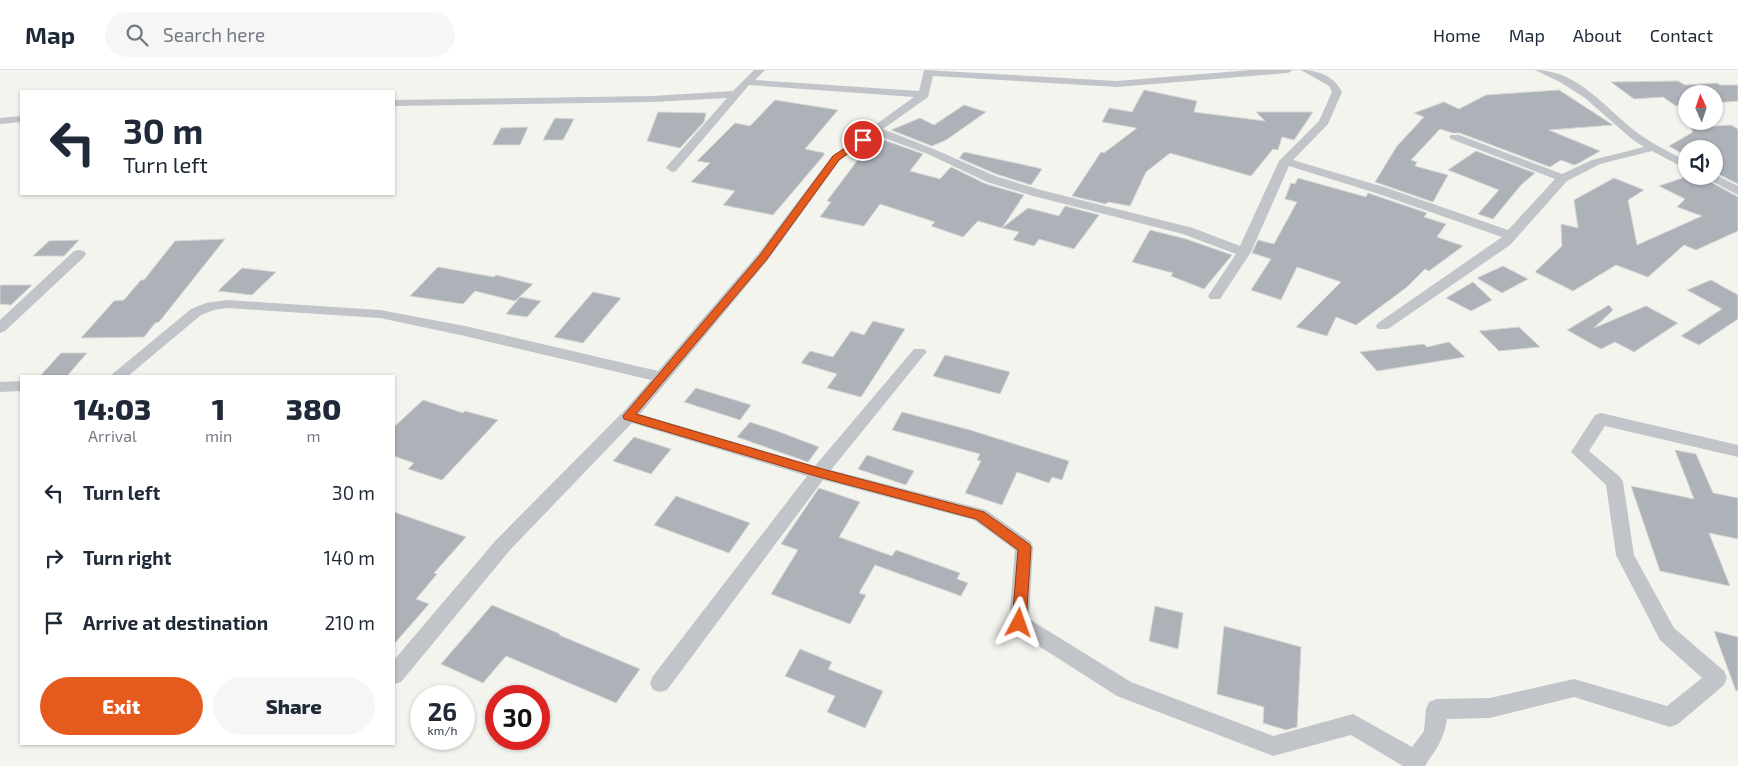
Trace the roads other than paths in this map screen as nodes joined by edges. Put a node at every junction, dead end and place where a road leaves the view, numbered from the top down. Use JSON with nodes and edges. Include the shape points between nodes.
{"nodes":[{"id":1,"x":760,"y":70,"type":"edge"},
{"id":2,"x":1288,"y":70,"type":"edge"},
{"id":3,"x":1306,"y":70,"type":"edge"},
{"id":4,"x":1540,"y":70,"type":"edge"},
{"id":5,"x":929,"y":71,"type":"edge"},
{"id":6,"x":746,"y":82,"type":"junction"},
{"id":7,"x":736,"y":94,"type":"junction"},
{"id":8,"x":924,"y":95,"type":"junction"},
{"id":9,"x":395,"y":104,"type":"edge"},
{"id":10,"x":20,"y":119,"type":"edge"},
{"id":11,"x":0,"y":121,"type":"edge"},
{"id":12,"x":877,"y":131,"type":"junction"},
{"id":13,"x":1455,"y":137,"type":"dead end"},
{"id":14,"x":1652,"y":148,"type":"junction"},
{"id":15,"x":1285,"y":161,"type":"junction"},
{"id":16,"x":1678,"y":162,"type":"edge"},
{"id":17,"x":672,"y":168,"type":"dead end"},
{"id":18,"x":1563,"y":178,"type":"junction"},
{"id":19,"x":1723,"y":184,"type":"edge"},
{"id":20,"x":1738,"y":191,"type":"edge"},
{"id":21,"x":1512,"y":236,"type":"junction"},
{"id":22,"x":1244,"y":252,"type":"junction"},
{"id":23,"x":79,"y":254,"type":"dead end"},
{"id":24,"x":1215,"y":296,"type":"dead end"},
{"id":25,"x":1383,"y":326,"type":"dead end"},
{"id":26,"x":0,"y":328,"type":"edge"},
{"id":27,"x":919,"y":352,"type":"dead end"},
{"id":28,"x":119,"y":375,"type":"edge"},
{"id":29,"x":661,"y":377,"type":"junction"},
{"id":30,"x":20,"y":386,"type":"edge"},
{"id":31,"x":0,"y":387,"type":"edge"},
{"id":32,"x":628,"y":416,"type":"junction"},
{"id":33,"x":1738,"y":451,"type":"edge"},
{"id":34,"x":819,"y":473,"type":"junction"},
{"id":35,"x":395,"y":674,"type":"edge"},
{"id":36,"x":660,"y":683,"type":"dead end"}],
"edges":[{"from":1,"to":6,"type":"street"},
{"from":2,"to":5,"type":"street","via":[[1117,84]]},
{"from":3,"to":15,"type":"street","via":[[1333,84],[1336,92],[1324,122]]},
{"from":4,"to":14,"type":"street","via":[[1589,96]]},
{"from":5,"to":8,"type":"street"},
{"from":6,"to":7,"type":"street"},
{"from":6,"to":8,"type":"street"},
{"from":7,"to":9,"type":"street","via":[[653,99]]},
{"from":7,"to":17,"type":"street"},
{"from":8,"to":12,"type":"street"},
{"from":10,"to":11,"type":"street"},
{"from":12,"to":22,"type":"street","via":[[1000,182],[1188,231]]},
{"from":12,"to":29,"type":"street","via":[[836,158],[764,257]]},
{"from":13,"to":18,"type":"street"},
{"from":14,"to":16,"type":"street"},
{"from":14,"to":18,"type":"street","via":[[1596,162]]},
{"from":15,"to":21,"type":"street"},
{"from":15,"to":22,"type":"street"},
{"from":18,"to":21,"type":"street"},
{"from":19,"to":20,"type":"street"},
{"from":21,"to":25,"type":"street"},
{"from":22,"to":24,"type":"street"},
{"from":23,"to":26,"type":"street"},
{"from":27,"to":34,"type":"street"},
{"from":28,"to":29,"type":"street","via":[[196,312],[227,304],[380,314],[465,330]]},
{"from":29,"to":32,"type":"street"},
{"from":30,"to":31,"type":"street"},
{"from":32,"to":34,"type":"street"},
{"from":32,"to":35,"type":"street","via":[[503,545]]},
{"from":33,"to":34,"type":"street","via":[[1601,418],[1579,452],[1614,482],[1625,555],[1667,634],[1717,678],[1670,717],[1574,688],[1490,708],[1437,709],[1434,734],[1415,760],[1353,724],[1273,746],[1124,689],[1019,623],[1024,547],[980,515]]},
{"from":34,"to":36,"type":"street"}]}
